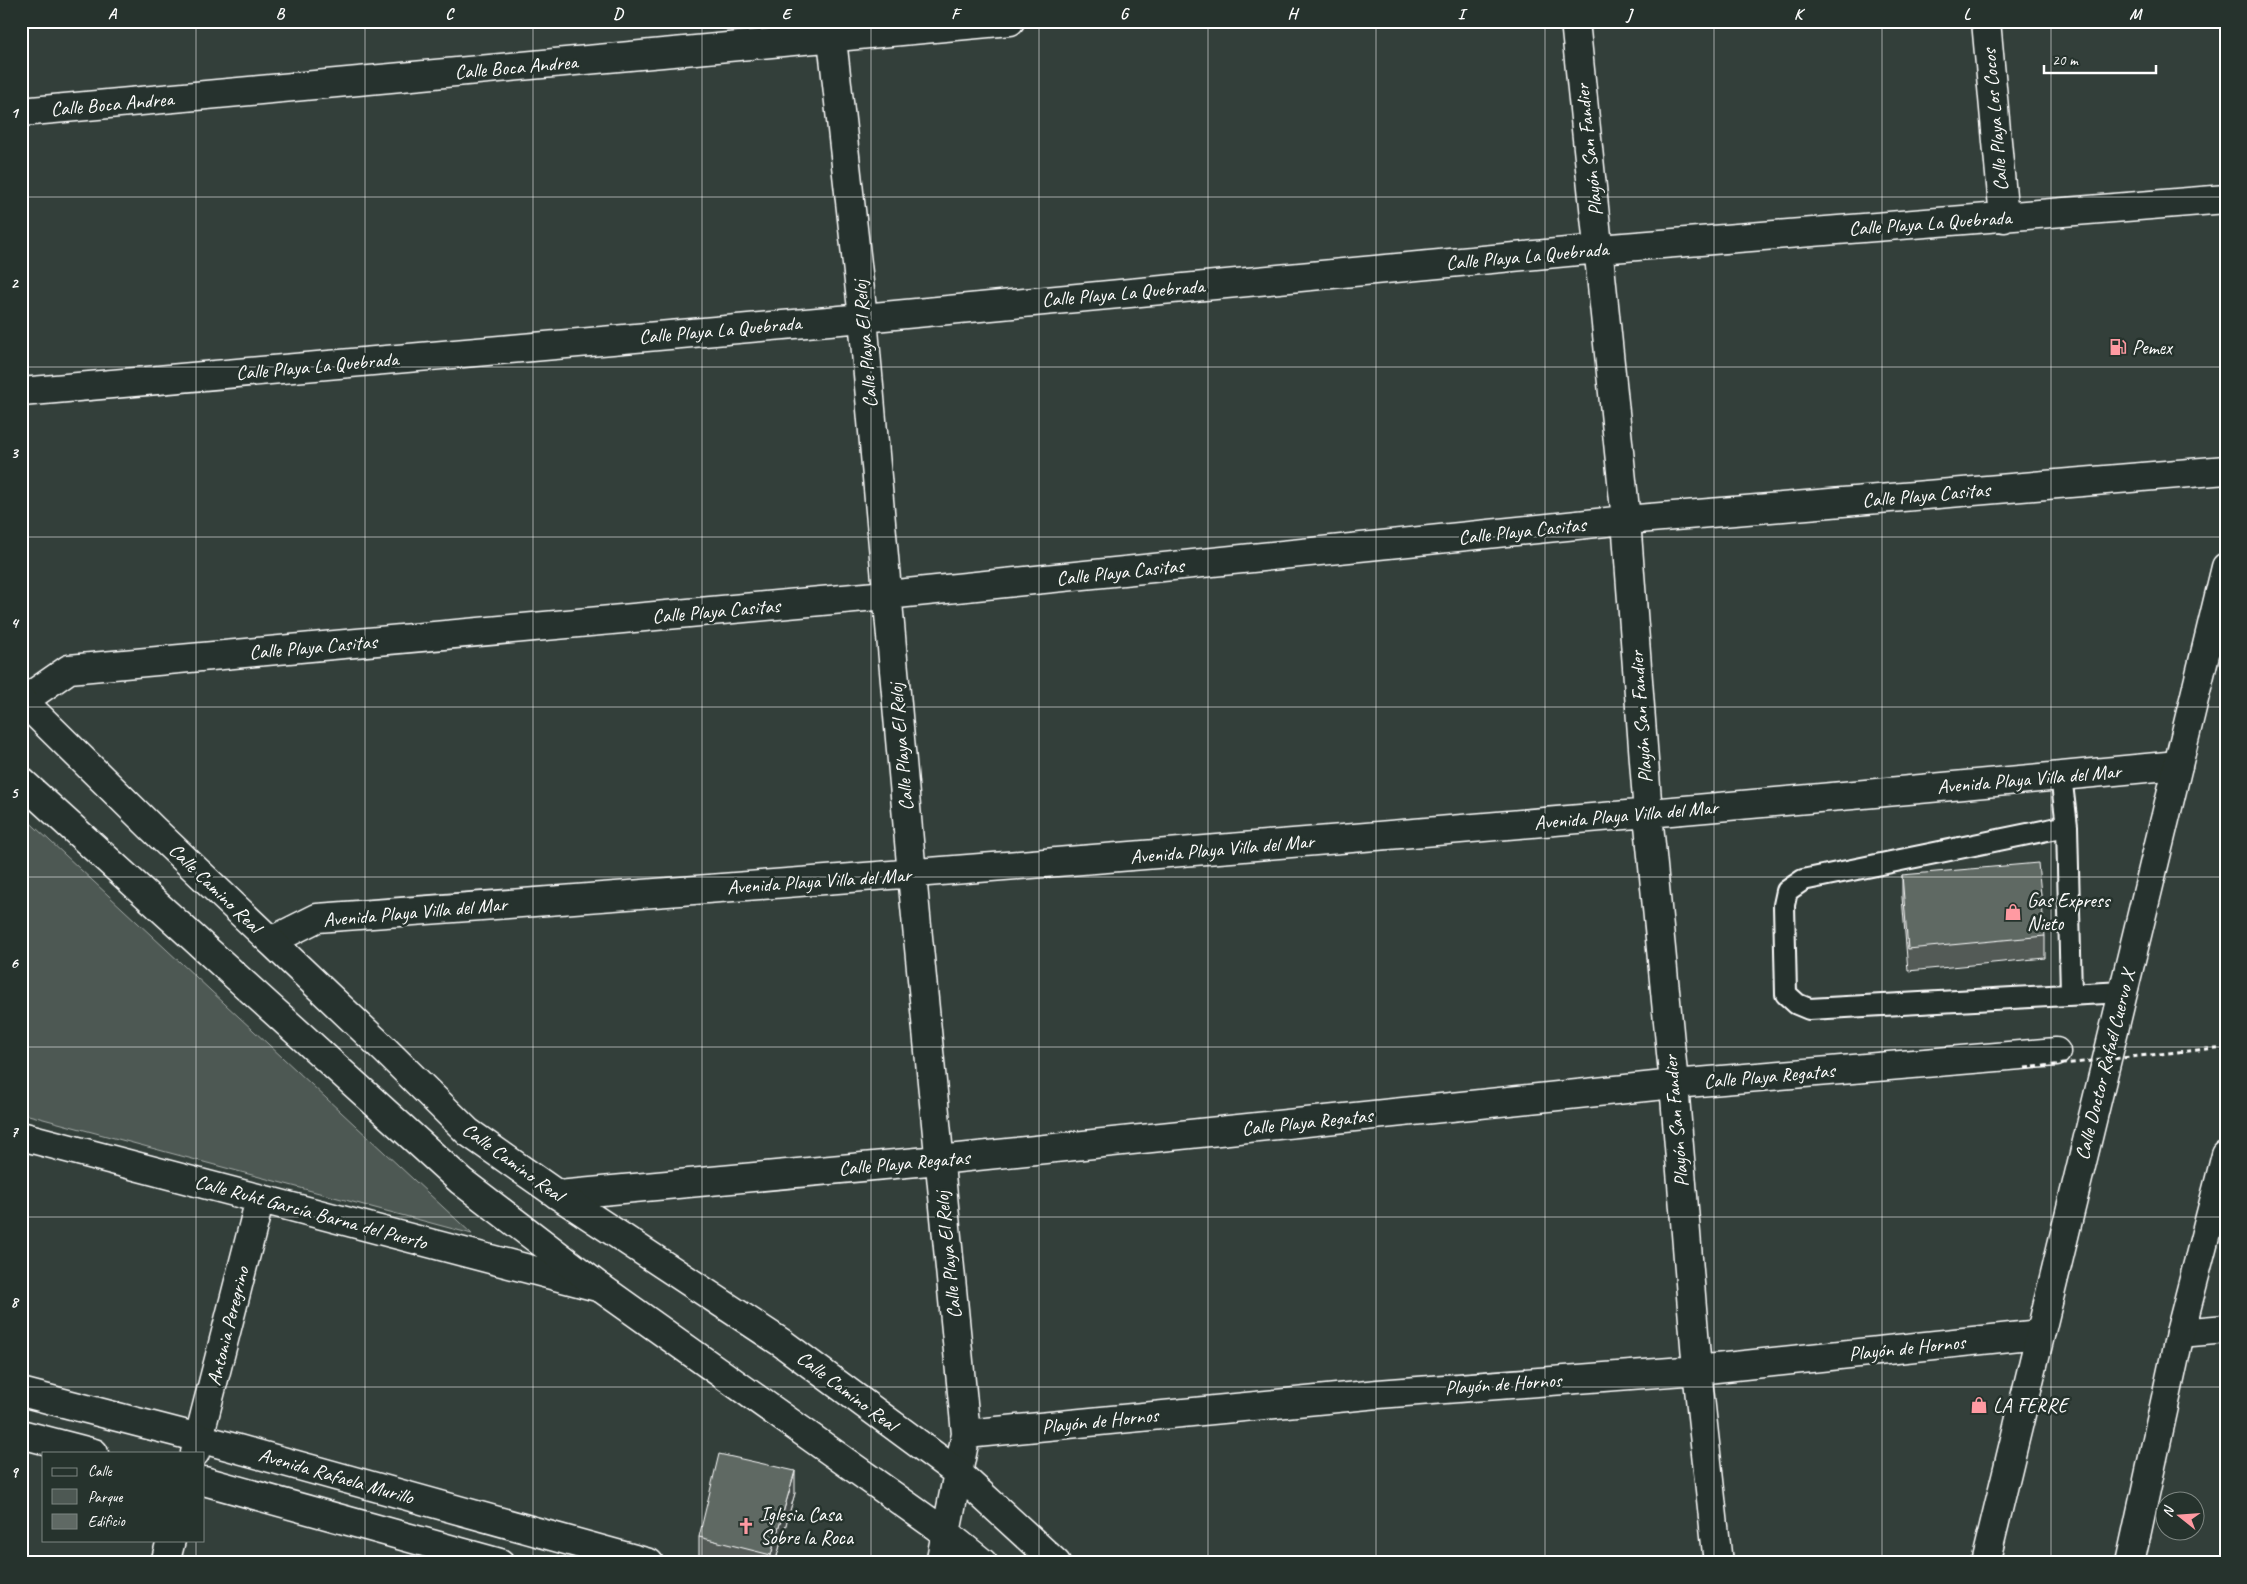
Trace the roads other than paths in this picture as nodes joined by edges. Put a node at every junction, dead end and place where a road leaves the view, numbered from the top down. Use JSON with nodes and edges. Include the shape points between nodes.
{"nodes":[{"id":1,"x":1010,"y":21,"type":"edge"},
{"id":2,"x":1575,"y":21,"type":"edge"},
{"id":3,"x":1986,"y":21,"type":"edge"},
{"id":4,"x":830,"y":30,"type":"edge"},
{"id":5,"x":21,"y":112,"type":"edge"},
{"id":6,"x":2226,"y":199,"type":"edge"},
{"id":7,"x":2004,"y":218,"type":"junction"},
{"id":8,"x":1599,"y":249,"type":"junction"},
{"id":9,"x":863,"y":318,"type":"junction"},
{"id":10,"x":21,"y":392,"type":"edge"},
{"id":11,"x":2226,"y":470,"type":"edge"},
{"id":12,"x":1626,"y":520,"type":"junction"},
{"id":13,"x":2226,"y":567,"type":"edge"},
{"id":14,"x":887,"y":596,"type":"junction"},
{"id":15,"x":22,"y":700,"type":"edge"},
{"id":16,"x":2178,"y":765,"type":"junction"},
{"id":17,"x":2061,"y":776,"type":"junction"},
{"id":18,"x":21,"y":781,"type":"edge"},
{"id":19,"x":1648,"y":814,"type":"junction"},
{"id":20,"x":2067,"y":826,"type":"junction"},
{"id":21,"x":912,"y":875,"type":"junction"},
{"id":22,"x":271,"y":941,"type":"junction"},
{"id":23,"x":2123,"y":992,"type":"junction"},
{"id":24,"x":2071,"y":994,"type":"junction"},
{"id":25,"x":2056,"y":1052,"type":"dead end"},
{"id":26,"x":1674,"y":1084,"type":"junction"},
{"id":27,"x":21,"y":1136,"type":"edge"},
{"id":28,"x":2226,"y":1155,"type":"edge"},
{"id":29,"x":939,"y":1160,"type":"junction"},
{"id":30,"x":558,"y":1195,"type":"junction"},
{"id":31,"x":260,"y":1199,"type":"junction"},
{"id":32,"x":601,"y":1288,"type":"junction"},
{"id":33,"x":2226,"y":1329,"type":"edge"},
{"id":34,"x":2180,"y":1333,"type":"junction"},
{"id":35,"x":2040,"y":1334,"type":"junction"},
{"id":36,"x":1697,"y":1370,"type":"junction"},
{"id":37,"x":21,"y":1392,"type":"edge"},
{"id":38,"x":21,"y":1434,"type":"edge"},
{"id":39,"x":966,"y":1434,"type":"junction"},
{"id":40,"x":197,"y":1445,"type":"edge"},
{"id":41,"x":90,"y":1452,"type":"edge"},
{"id":42,"x":958,"y":1473,"type":"junction"},
{"id":43,"x":205,"y":1481,"type":"edge"},
{"id":44,"x":947,"y":1534,"type":"junction"},
{"id":45,"x":170,"y":1542,"type":"edge"},
{"id":46,"x":165,"y":1563,"type":"edge"},
{"id":47,"x":500,"y":1563,"type":"edge"},
{"id":48,"x":649,"y":1563,"type":"edge"},
{"id":49,"x":940,"y":1563,"type":"edge"},
{"id":50,"x":983,"y":1563,"type":"edge"},
{"id":51,"x":1056,"y":1563,"type":"edge"},
{"id":52,"x":1718,"y":1563,"type":"edge"},
{"id":53,"x":1985,"y":1563,"type":"edge"},
{"id":54,"x":2130,"y":1563,"type":"edge"}],
"edges":[{"from":1,"to":4,"type":"street","name":"Calle Boca Andrea"},
{"from":2,"to":8,"type":"street","name":"Playón San Fandier"},
{"from":3,"to":7,"type":"street","name":"Calle Playa Los Cocos"},
{"from":4,"to":5,"type":"street","name":"Calle Boca Andrea"},
{"from":4,"to":9,"type":"street","name":"Calle Playa El Reloj"},
{"from":6,"to":7,"type":"street","name":"Calle Playa La Quebrada"},
{"from":7,"to":8,"type":"street","name":"Calle Playa La Quebrada"},
{"from":8,"to":9,"type":"street","name":"Calle Playa La Quebrada"},
{"from":8,"to":12,"type":"street","name":"Playón San Fandier"},
{"from":9,"to":10,"type":"street","name":"Calle Playa La Quebrada"},
{"from":9,"to":14,"type":"street","name":"Calle Playa El Reloj"},
{"from":11,"to":12,"type":"street","name":"Calle Playa Casitas"},
{"from":12,"to":14,"type":"street","name":"Calle Playa Casitas"},
{"from":12,"to":19,"type":"street","name":"Playón San Fandier"},
{"from":13,"to":16,"type":"street","name":"Calle Doctor Rafaél Cuervo X"},
{"from":14,"to":15,"type":"street","name":"Calle Playa Casitas","via":[[69,669]]},
{"from":14,"to":21,"type":"street","name":"Calle Playa El Reloj"},
{"from":15,"to":22,"type":"street","name":"Calle Camino Real"},
{"from":16,"to":17,"type":"street","name":"Avenida Playa Villa del Mar"},
{"from":16,"to":23,"type":"street","name":"Calle Doctor Rafaél Cuervo X"},
{"from":17,"to":19,"type":"street","name":"Avenida Playa Villa del Mar"},
{"from":17,"to":20,"type":"lane"},
{"from":18,"to":32,"type":"street","via":[[461,1182]]},
{"from":19,"to":21,"type":"street","name":"Avenida Playa Villa del Mar"},
{"from":19,"to":26,"type":"street","name":"Playón San Fandier"},
{"from":20,"to":24,"type":"lane"},
{"from":20,"to":24,"type":"lane","via":[[1803,880],[1787,891],[1784,905],[1786,994],[1797,1004],[1809,1008]]},
{"from":21,"to":22,"type":"street","name":"Avenida Playa Villa del Mar","via":[[317,918]]},
{"from":21,"to":29,"type":"street","name":"Calle Playa El Reloj"},
{"from":22,"to":30,"type":"street","name":"Calle Camino Real","via":[[468,1132]]},
{"from":23,"to":24,"type":"lane"},
{"from":23,"to":35,"type":"street","name":"Calle Doctor Rafaél Cuervo X"},
{"from":25,"to":26,"type":"street","name":"Calle Playa Regatas"},
{"from":26,"to":29,"type":"street","name":"Calle Playa Regatas"},
{"from":26,"to":36,"type":"street","name":"Playón San Fandier"},
{"from":27,"to":31,"type":"street","name":"Calle Ruht García Barna del Puerto"},
{"from":28,"to":34,"type":"street"},
{"from":29,"to":30,"type":"street","name":"Calle Playa Regatas"},
{"from":29,"to":39,"type":"street","name":"Calle Playa El Reloj"},
{"from":30,"to":42,"type":"street","name":"Calle Camino Real","via":[[782,1343]]},
{"from":31,"to":32,"type":"street","name":"Calle Ruht García Barna del Puerto"},
{"from":31,"to":40,"type":"street","name":"Antonia Peregrino"},
{"from":32,"to":44,"type":"street"},
{"from":33,"to":34,"type":"street"},
{"from":34,"to":54,"type":"street"},
{"from":35,"to":36,"type":"street","name":"Playón de Hornos"},
{"from":35,"to":53,"type":"street","name":"Calle Doctor Rafaél Cuervo X"},
{"from":36,"to":39,"type":"street","name":"Playón de Hornos","via":[[1378,1394]]},
{"from":36,"to":52,"type":"street","name":"Playón San Fandier"},
{"from":37,"to":40,"type":"street","name":"Avenida Rafaela Murillo"},
{"from":38,"to":41,"type":"street"},
{"from":39,"to":42,"type":"street","name":"Calle Playa El Reloj"},
{"from":40,"to":48,"type":"street","name":"Avenida Rafaela Murillo"},
{"from":42,"to":44,"type":"street","name":"Calle Playa El Reloj"},
{"from":42,"to":51,"type":"street","name":"Calle Camino Real"},
{"from":43,"to":47,"type":"street","name":"Avenida Rafaela Murillo"},
{"from":44,"to":49,"type":"street","name":"Calle Playa El Reloj"},
{"from":44,"to":50,"type":"street"},
{"from":45,"to":46,"type":"street"}]}
